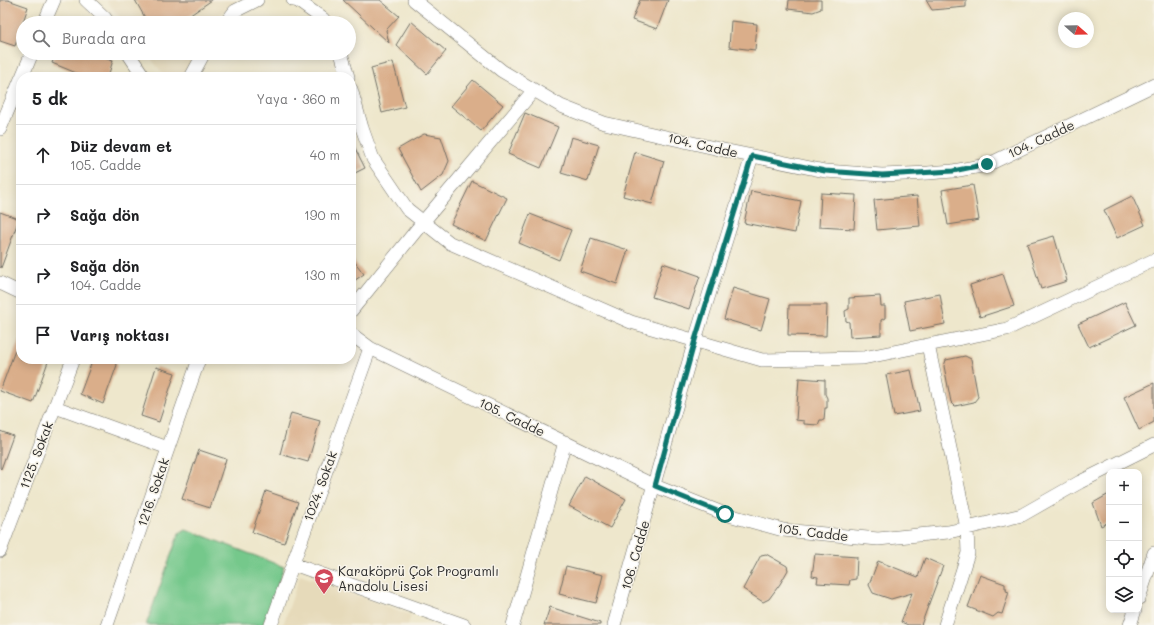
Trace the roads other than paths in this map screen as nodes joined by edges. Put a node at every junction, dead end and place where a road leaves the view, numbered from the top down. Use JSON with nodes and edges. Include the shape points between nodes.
{"nodes":[{"id":1,"x":54,"y":0,"type":"edge"},
{"id":2,"x":86,"y":0,"type":"edge"},
{"id":3,"x":258,"y":0,"type":"edge"},
{"id":4,"x":293,"y":0,"type":"edge"},
{"id":5,"x":414,"y":0,"type":"edge"},
{"id":6,"x":47,"y":16,"type":"edge"},
{"id":7,"x":103,"y":16,"type":"edge"},
{"id":8,"x":231,"y":16,"type":"edge"},
{"id":9,"x":318,"y":16,"type":"edge"},
{"id":10,"x":29,"y":60,"type":"edge"},
{"id":11,"x":133,"y":60,"type":"edge"},
{"id":12,"x":200,"y":60,"type":"edge"},
{"id":13,"x":343,"y":60,"type":"edge"},
{"id":14,"x":24,"y":72,"type":"edge"},
{"id":15,"x":141,"y":72,"type":"edge"},
{"id":16,"x":194,"y":72,"type":"edge"},
{"id":17,"x":347,"y":72,"type":"edge"},
{"id":18,"x":1154,"y":85,"type":"edge"},
{"id":19,"x":16,"y":90,"type":"edge"},
{"id":20,"x":534,"y":90,"type":"junction"},
{"id":21,"x":356,"y":107,"type":"edge"},
{"id":22,"x":0,"y":129,"type":"edge"},
{"id":23,"x":752,"y":156,"type":"junction"},
{"id":24,"x":423,"y":222,"type":"junction"},
{"id":25,"x":1154,"y":260,"type":"edge"},
{"id":26,"x":0,"y":283,"type":"edge"},
{"id":27,"x":16,"y":291,"type":"edge"},
{"id":28,"x":356,"y":305,"type":"edge"},
{"id":29,"x":356,"y":338,"type":"edge"},
{"id":30,"x":695,"y":340,"type":"junction"},
{"id":31,"x":928,"y":345,"type":"junction"},
{"id":32,"x":370,"y":348,"type":"junction"},
{"id":33,"x":71,"y":364,"type":"edge"},
{"id":34,"x":197,"y":364,"type":"edge"},
{"id":35,"x":55,"y":407,"type":"junction"},
{"id":36,"x":565,"y":442,"type":"junction"},
{"id":37,"x":1154,"y":445,"type":"edge"},
{"id":38,"x":168,"y":448,"type":"junction"},
{"id":39,"x":655,"y":486,"type":"junction"},
{"id":40,"x":967,"y":528,"type":"junction"},
{"id":41,"x":0,"y":551,"type":"edge"},
{"id":42,"x":1154,"y":553,"type":"edge"},
{"id":43,"x":293,"y":564,"type":"junction"},
{"id":44,"x":1145,"y":590,"type":"edge"},
{"id":45,"x":1134,"y":613,"type":"edge"},
{"id":46,"x":107,"y":625,"type":"edge"},
{"id":47,"x":271,"y":625,"type":"edge"},
{"id":48,"x":464,"y":625,"type":"edge"},
{"id":49,"x":513,"y":625,"type":"edge"},
{"id":50,"x":614,"y":625,"type":"edge"},
{"id":51,"x":945,"y":625,"type":"edge"},
{"id":52,"x":1130,"y":625,"type":"edge"}],
"edges":[{"from":1,"to":6,"type":"street"},
{"from":2,"to":7,"type":"street"},
{"from":3,"to":8,"type":"street","via":[[235,11]]},
{"from":4,"to":9,"type":"street"},
{"from":5,"to":20,"type":"street","name":"104. Cadde","via":[[502,71]]},
{"from":10,"to":14,"type":"street"},
{"from":11,"to":15,"type":"street"},
{"from":12,"to":16,"type":"street"},
{"from":13,"to":17,"type":"street"},
{"from":18,"to":23,"type":"street","name":"104. Cadde","via":[[987,164],[960,170],[882,175],[825,171]]},
{"from":19,"to":22,"type":"street"},
{"from":20,"to":23,"type":"street","name":"104. Cadde","via":[[561,106],[604,123]]},
{"from":20,"to":24,"type":"street"},
{"from":21,"to":24,"type":"street","via":[[373,159],[407,209]]},
{"from":23,"to":30,"type":"street","name":"106. Cadde"},
{"from":24,"to":28,"type":"street"},
{"from":24,"to":30,"type":"street","via":[[450,243],[631,322]]},
{"from":25,"to":31,"type":"street","via":[[1007,330]]},
{"from":26,"to":27,"type":"street"},
{"from":29,"to":32,"type":"street","name":"105. Cadde"},
{"from":30,"to":31,"type":"street","via":[[762,360],[863,358]]},
{"from":30,"to":39,"type":"street","name":"106. Cadde"},
{"from":31,"to":40,"type":"street"},
{"from":32,"to":36,"type":"street","name":"105. Cadde"},
{"from":32,"to":43,"type":"street","name":"1024. Sokak"},
{"from":33,"to":35,"type":"street","name":"1125. Sokak"},
{"from":34,"to":38,"type":"street","name":"1216. Sokak"},
{"from":35,"to":38,"type":"street"},
{"from":35,"to":41,"type":"street","name":"1125. Sokak"},
{"from":36,"to":39,"type":"street","name":"105. Cadde"},
{"from":36,"to":49,"type":"street"},
{"from":37,"to":40,"type":"street","name":"105. Cadde","via":[[1022,515]]},
{"from":38,"to":46,"type":"street","name":"1216. Sokak"},
{"from":39,"to":40,"type":"street","name":"105. Cadde","via":[[725,514],[783,530],[878,539]]},
{"from":39,"to":50,"type":"street","name":"106. Cadde"},
{"from":40,"to":51,"type":"street","via":[[968,553]]},
{"from":42,"to":44,"type":"street"},
{"from":43,"to":47,"type":"street","name":"1024. Sokak"},
{"from":43,"to":48,"type":"street"},
{"from":45,"to":52,"type":"street"}]}
